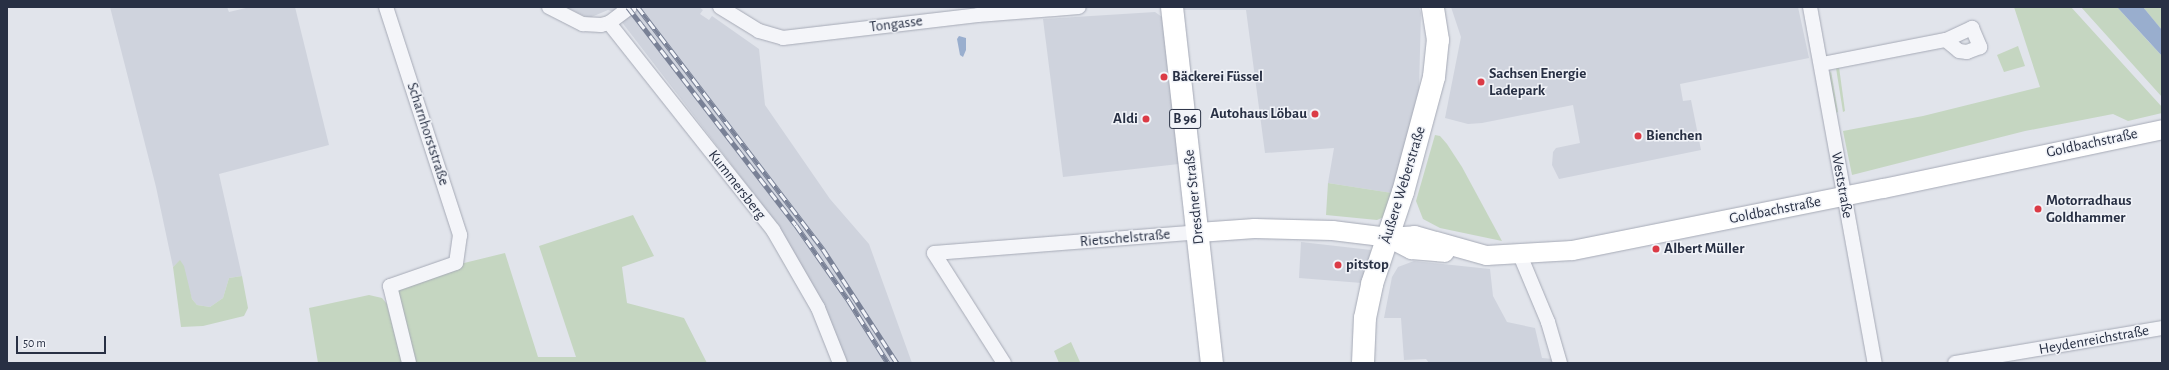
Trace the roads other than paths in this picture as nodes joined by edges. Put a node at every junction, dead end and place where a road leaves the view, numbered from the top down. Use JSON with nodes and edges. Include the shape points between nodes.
{"nodes":[{"id":1,"x":386,"y":7,"type":"edge"},
{"id":2,"x":549,"y":7,"type":"edge"},
{"id":3,"x":630,"y":7,"type":"edge"},
{"id":4,"x":720,"y":7,"type":"edge"},
{"id":5,"x":1079,"y":7,"type":"edge"},
{"id":6,"x":1172,"y":7,"type":"edge"},
{"id":7,"x":1433,"y":7,"type":"edge"},
{"id":8,"x":1810,"y":7,"type":"edge"},
{"id":9,"x":609,"y":23,"type":"junction"},
{"id":10,"x":1946,"y":40,"type":"dead end"},
{"id":11,"x":1822,"y":64,"type":"junction"},
{"id":12,"x":2162,"y":129,"type":"edge"},
{"id":13,"x":1844,"y":196,"type":"junction"},
{"id":14,"x":1198,"y":232,"type":"junction"},
{"id":15,"x":1388,"y":237,"type":"junction"},
{"id":16,"x":1520,"y":255,"type":"junction"},
{"id":17,"x":2162,"y":328,"type":"edge"},
{"id":18,"x":409,"y":363,"type":"edge"},
{"id":19,"x":840,"y":363,"type":"edge"},
{"id":20,"x":1004,"y":363,"type":"edge"},
{"id":21,"x":1212,"y":363,"type":"edge"},
{"id":22,"x":1363,"y":363,"type":"edge"},
{"id":23,"x":1560,"y":363,"type":"edge"},
{"id":24,"x":1875,"y":363,"type":"edge"},
{"id":25,"x":1956,"y":363,"type":"edge"}],
"edges":[{"from":1,"to":18,"type":"street","name":"Scharnhorststraße","via":[[460,235],[456,263],[390,286]]},
{"from":2,"to":9,"type":"street","via":[[562,16],[583,24]]},
{"from":3,"to":9,"type":"street"},
{"from":4,"to":5,"type":"street","name":"Tongasse","via":[[759,31],[783,38],[978,14]]},
{"from":6,"to":14,"type":"main road","name":"Dresdner Straße","number":"B 96"},
{"from":7,"to":15,"type":"main road","name":"Äußere Weberstraße","via":[[1438,40],[1434,77]]},
{"from":8,"to":11,"type":"street","name":"Weststraße"},
{"from":9,"to":19,"type":"street","name":"Kummersberg","via":[[773,230],[818,308]]},
{"from":10,"to":11,"type":"street"},
{"from":11,"to":13,"type":"street","name":"Weststraße"},
{"from":12,"to":13,"type":"main road","name":"Goldbachstraße"},
{"from":13,"to":16,"type":"main road","name":"Goldbachstraße","via":[[1589,248]]},
{"from":13,"to":24,"type":"street","name":"Weststraße"},
{"from":14,"to":15,"type":"main road","name":"Rietschelstraße","via":[[1287,228],[1332,230]]},
{"from":14,"to":20,"type":"street","name":"Rietschelstraße","via":[[934,253]]},
{"from":14,"to":21,"type":"main road","name":"Dresdner Straße","number":"B 96"},
{"from":15,"to":16,"type":"main road","name":"Goldbachstraße","via":[[1414,234],[1486,255]]},
{"from":15,"to":22,"type":"main road","name":"Äußere Weberstraße","via":[[1367,305]]},
{"from":16,"to":23,"type":"street","via":[[1548,322]]},
{"from":17,"to":25,"type":"street","name":"Heydenreichstraße"}]}
